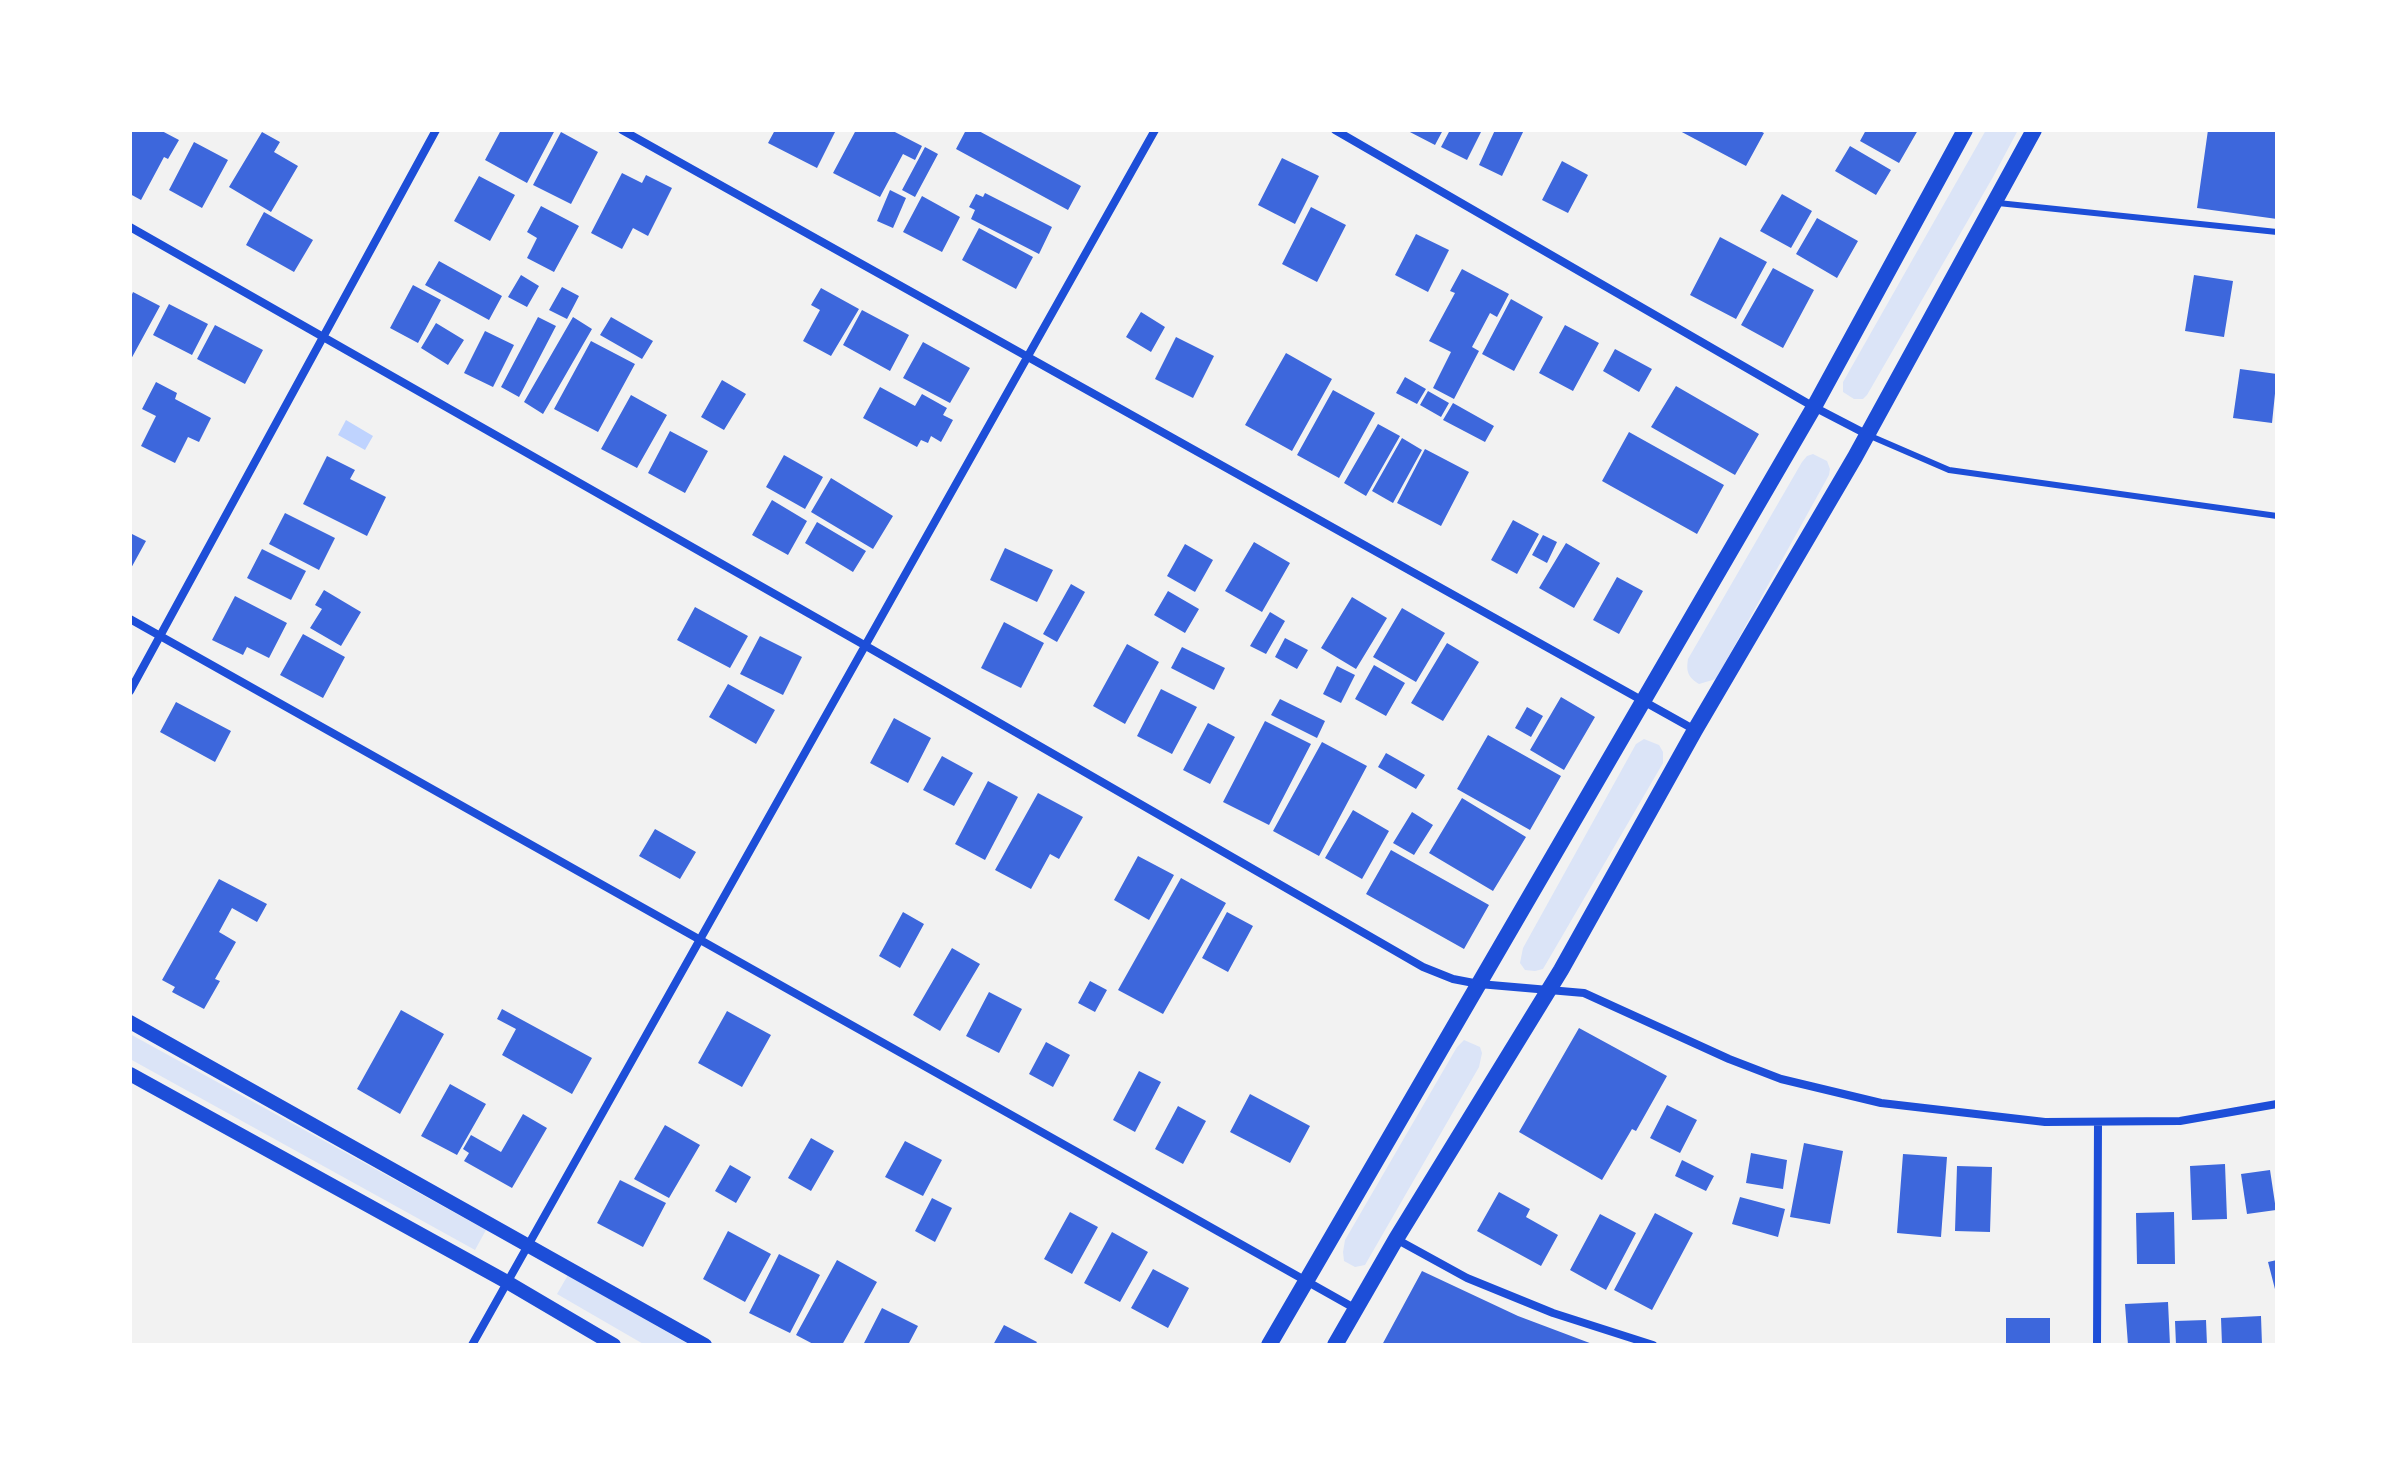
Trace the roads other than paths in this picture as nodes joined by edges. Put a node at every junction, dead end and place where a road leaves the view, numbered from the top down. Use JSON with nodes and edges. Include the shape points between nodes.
{"nodes":[{"id":1,"x":436,"y":130,"type":"edge"},
{"id":2,"x":622,"y":130,"type":"edge"},
{"id":3,"x":1155,"y":130,"type":"edge"},
{"id":4,"x":1335,"y":130,"type":"edge"},
{"id":5,"x":1965,"y":130,"type":"edge"},
{"id":6,"x":2034,"y":130,"type":"edge"},
{"id":7,"x":1994,"y":202,"type":"junction"},
{"id":8,"x":130,"y":227,"type":"edge"},
{"id":9,"x":2277,"y":232,"type":"edge"},
{"id":10,"x":323,"y":337,"type":"junction"},
{"id":11,"x":1028,"y":357,"type":"junction"},
{"id":12,"x":1814,"y":407,"type":"junction"},
{"id":13,"x":1868,"y":435,"type":"junction"},
{"id":14,"x":2277,"y":516,"type":"edge"},
{"id":15,"x":130,"y":619,"type":"edge"},
{"id":16,"x":160,"y":636,"type":"junction"},
{"id":17,"x":866,"y":646,"type":"junction"},
{"id":18,"x":130,"y":691,"type":"edge"},
{"id":19,"x":1645,"y":702,"type":"junction"},
{"id":20,"x":1695,"y":730,"type":"junction"},
{"id":21,"x":701,"y":940,"type":"junction"},
{"id":22,"x":1479,"y":984,"type":"junction"},
{"id":23,"x":1549,"y":989,"type":"junction"},
{"id":24,"x":130,"y":1022,"type":"edge"},
{"id":25,"x":130,"y":1074,"type":"edge"},
{"id":26,"x":2277,"y":1104,"type":"edge"},
{"id":27,"x":2098,"y":1122,"type":"junction"},
{"id":28,"x":1396,"y":1239,"type":"junction"},
{"id":29,"x":529,"y":1246,"type":"junction"},
{"id":30,"x":1305,"y":1280,"type":"junction"},
{"id":31,"x":507,"y":1282,"type":"junction"},
{"id":32,"x":1356,"y":1309,"type":"junction"},
{"id":33,"x":472,"y":1345,"type":"edge"},
{"id":34,"x":614,"y":1345,"type":"edge"},
{"id":35,"x":705,"y":1345,"type":"edge"},
{"id":36,"x":1269,"y":1345,"type":"edge"},
{"id":37,"x":1335,"y":1345,"type":"edge"},
{"id":38,"x":1653,"y":1345,"type":"edge"},
{"id":39,"x":2097,"y":1345,"type":"edge"}],
"edges":[{"from":1,"to":10,"type":"street"},
{"from":2,"to":11,"type":"street"},
{"from":3,"to":11,"type":"street"},
{"from":4,"to":12,"type":"street"},
{"from":5,"to":12,"type":"main road"},
{"from":6,"to":7,"type":"main road"},
{"from":7,"to":9,"type":"lane"},
{"from":7,"to":13,"type":"main road"},
{"from":8,"to":10,"type":"street"},
{"from":10,"to":16,"type":"street"},
{"from":10,"to":17,"type":"street"},
{"from":11,"to":17,"type":"street"},
{"from":11,"to":19,"type":"street"},
{"from":12,"to":13,"type":"street"},
{"from":12,"to":19,"type":"main road"},
{"from":13,"to":14,"type":"lane","via":[[1949,470]]},
{"from":13,"to":20,"type":"main road"},
{"from":15,"to":16,"type":"street"},
{"from":16,"to":18,"type":"street"},
{"from":16,"to":21,"type":"street"},
{"from":17,"to":21,"type":"street"},
{"from":17,"to":22,"type":"street","via":[[1423,967]]},
{"from":19,"to":20,"type":"street"},
{"from":19,"to":22,"type":"main road"},
{"from":20,"to":23,"type":"main road"},
{"from":21,"to":29,"type":"street"},
{"from":21,"to":30,"type":"street"},
{"from":22,"to":23,"type":"street"},
{"from":22,"to":30,"type":"main road"},
{"from":23,"to":27,"type":"street","via":[[1584,993],[1781,1079],[1881,1103],[2045,1122]]},
{"from":23,"to":28,"type":"main road"},
{"from":24,"to":29,"type":"street"},
{"from":25,"to":31,"type":"street"},
{"from":26,"to":27,"type":"street","via":[[2180,1121]]},
{"from":27,"to":39,"type":"street"},
{"from":28,"to":32,"type":"main road"},
{"from":28,"to":38,"type":"street","via":[[1467,1278]]},
{"from":29,"to":31,"type":"street"},
{"from":29,"to":35,"type":"street"},
{"from":30,"to":32,"type":"street"},
{"from":30,"to":36,"type":"main road"},
{"from":31,"to":33,"type":"street"},
{"from":31,"to":34,"type":"street"},
{"from":32,"to":37,"type":"main road"}]}
